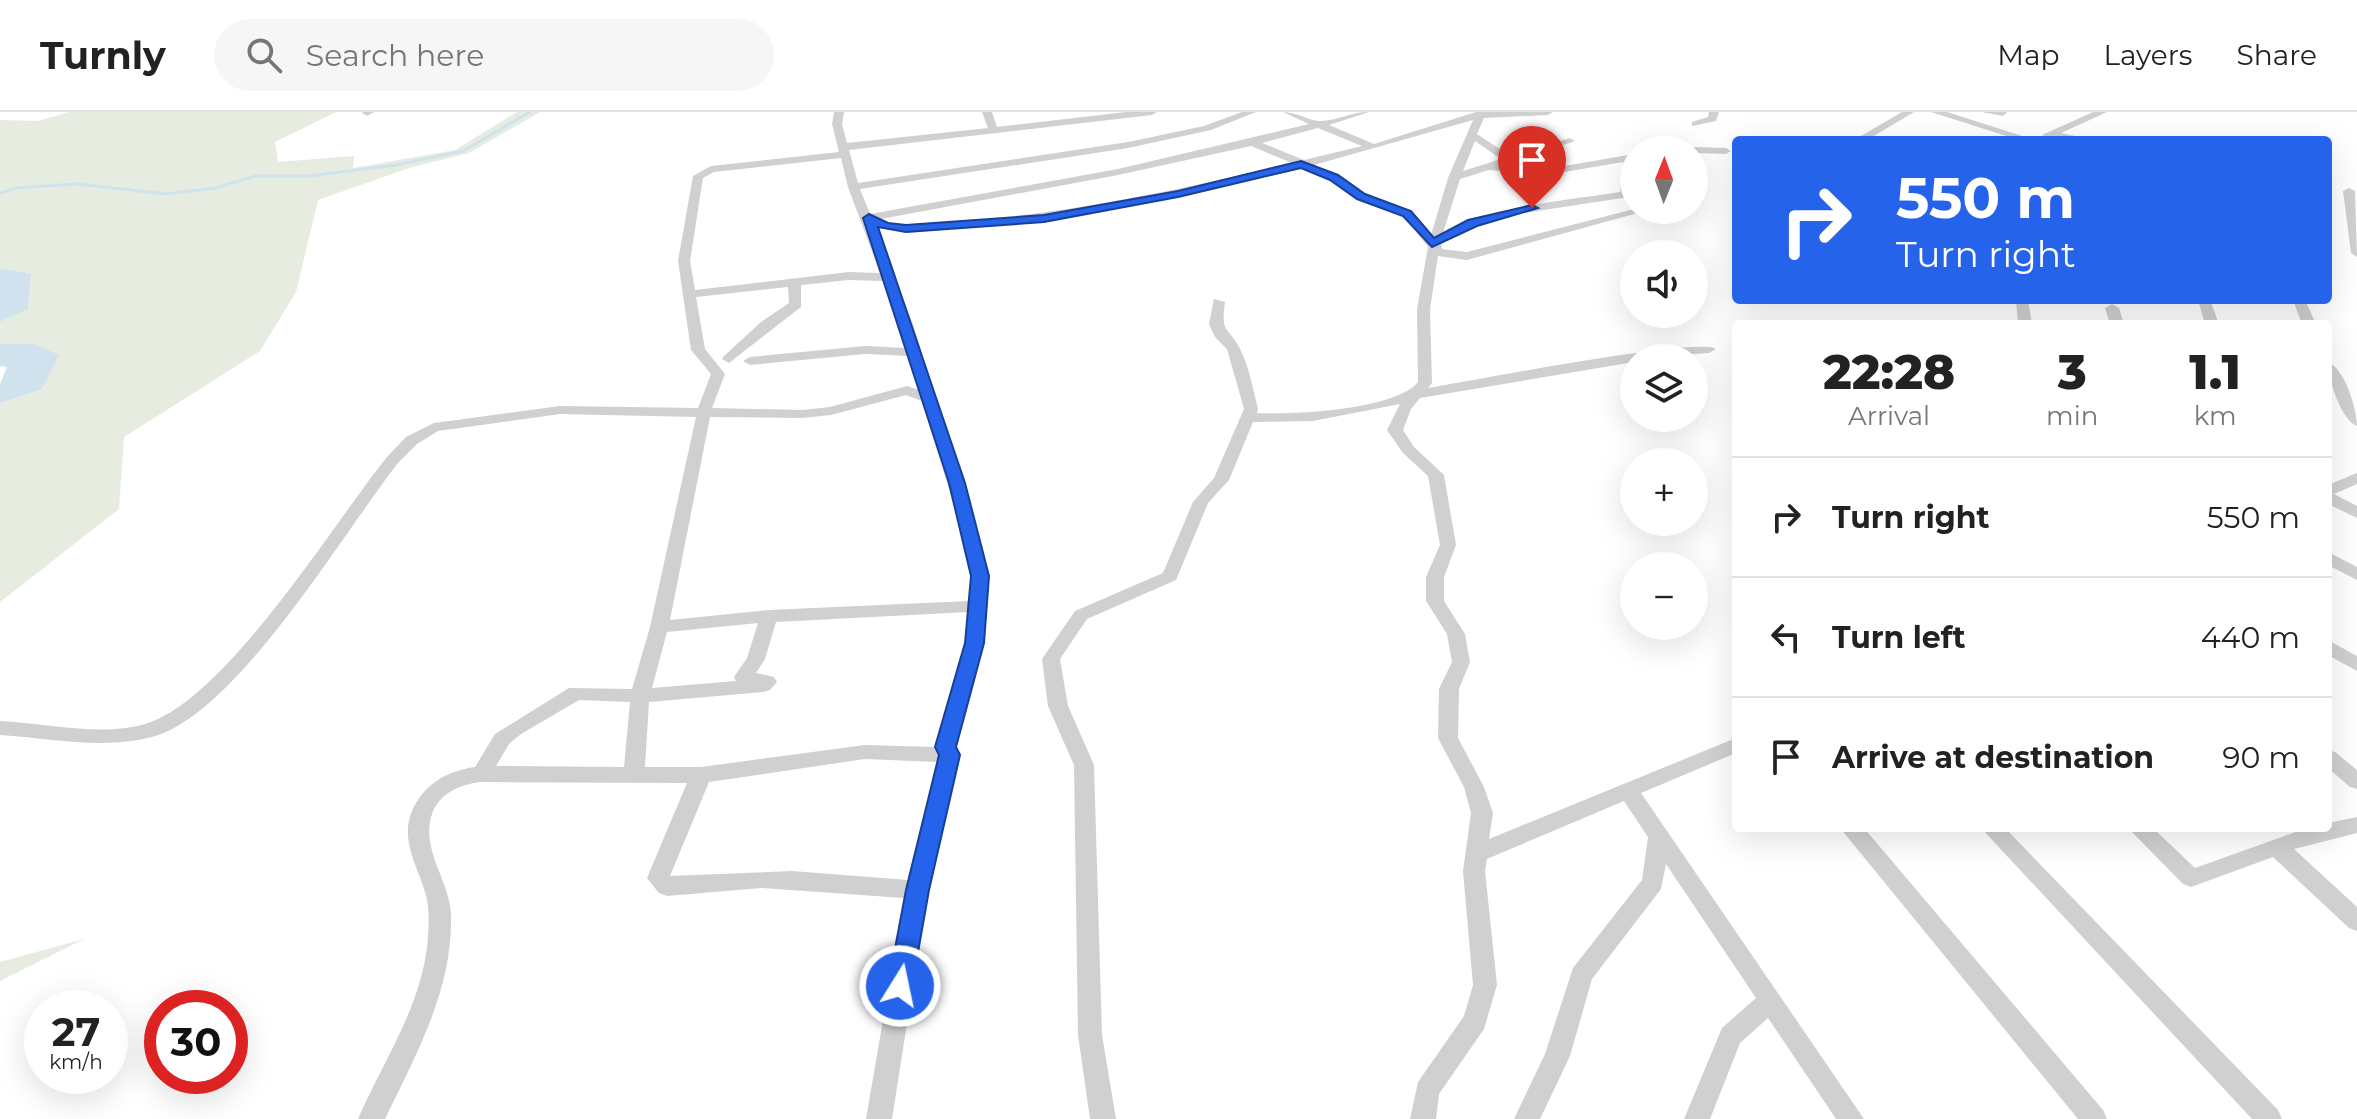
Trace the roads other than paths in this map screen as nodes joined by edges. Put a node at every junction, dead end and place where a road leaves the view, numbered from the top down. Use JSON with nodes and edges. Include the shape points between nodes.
{"nodes":[{"id":1,"x":839,"y":112,"type":"edge"},
{"id":2,"x":987,"y":112,"type":"edge"},
{"id":3,"x":1152,"y":112,"type":"edge"},
{"id":4,"x":1251,"y":112,"type":"edge"},
{"id":5,"x":1288,"y":112,"type":"edge"},
{"id":6,"x":1348,"y":112,"type":"edge"},
{"id":7,"x":1364,"y":112,"type":"edge"},
{"id":8,"x":1548,"y":112,"type":"edge"},
{"id":9,"x":1714,"y":112,"type":"edge"},
{"id":10,"x":1909,"y":112,"type":"edge"},
{"id":11,"x":1936,"y":112,"type":"edge"},
{"id":12,"x":1987,"y":112,"type":"edge"},
{"id":13,"x":2102,"y":112,"type":"edge"},
{"id":14,"x":1480,"y":113,"type":"edge"},
{"id":15,"x":2002,"y":113,"type":"edge"},
{"id":16,"x":1334,"y":121,"type":"junction"},
{"id":17,"x":1696,"y":124,"type":"dead end"},
{"id":18,"x":1319,"y":125,"type":"junction"},
{"id":19,"x":1988,"y":128,"type":"junction"},
{"id":20,"x":994,"y":131,"type":"junction"},
{"id":21,"x":1472,"y":135,"type":"junction"},
{"id":22,"x":1866,"y":136,"type":"edge"},
{"id":23,"x":1971,"y":136,"type":"dead end"},
{"id":24,"x":2016,"y":136,"type":"edge"},
{"id":25,"x":2049,"y":136,"type":"edge"},
{"id":26,"x":1570,"y":141,"type":"dead end"},
{"id":27,"x":1254,"y":143,"type":"junction"},
{"id":28,"x":1373,"y":147,"type":"junction"},
{"id":29,"x":845,"y":151,"type":"junction"},
{"id":30,"x":1708,"y":151,"type":"edge"},
{"id":31,"x":1732,"y":153,"type":"edge"},
{"id":32,"x":1620,"y":159,"type":"edge"},
{"id":33,"x":1509,"y":160,"type":"junction"},
{"id":34,"x":1301,"y":165,"type":"junction"},
{"id":35,"x":1488,"y":167,"type":"junction"},
{"id":36,"x":1456,"y":171,"type":"junction"},
{"id":37,"x":854,"y":187,"type":"junction"},
{"id":38,"x":2349,"y":191,"type":"dead end"},
{"id":39,"x":1620,"y":198,"type":"edge"},
{"id":40,"x":1620,"y":216,"type":"edge"},
{"id":41,"x":869,"y":218,"type":"junction"},
{"id":42,"x":1432,"y":244,"type":"junction"},
{"id":43,"x":2357,"y":253,"type":"edge"},
{"id":44,"x":890,"y":277,"type":"junction"},
{"id":45,"x":794,"y":282,"type":"junction"},
{"id":46,"x":689,"y":294,"type":"junction"},
{"id":47,"x":1219,"y":302,"type":"dead end"},
{"id":48,"x":2112,"y":308,"type":"dead end"},
{"id":49,"x":2116,"y":320,"type":"edge"},
{"id":50,"x":914,"y":352,"type":"junction"},
{"id":51,"x":729,"y":359,"type":"dead end"},
{"id":52,"x":1620,"y":360,"type":"edge"},
{"id":53,"x":750,"y":361,"type":"dead end"},
{"id":54,"x":2332,"y":374,"type":"edge"},
{"id":55,"x":1418,"y":394,"type":"junction"},
{"id":56,"x":928,"y":398,"type":"junction"},
{"id":57,"x":704,"y":413,"type":"junction"},
{"id":58,"x":1248,"y":417,"type":"junction"},
{"id":59,"x":2357,"y":422,"type":"edge"},
{"id":60,"x":2357,"y":478,"type":"edge"},
{"id":61,"x":2332,"y":489,"type":"edge"},
{"id":62,"x":2332,"y":499,"type":"edge"},
{"id":63,"x":2357,"y":513,"type":"edge"},
{"id":64,"x":2332,"y":559,"type":"edge"},
{"id":65,"x":2357,"y":575,"type":"edge"},
{"id":66,"x":979,"y":606,"type":"junction"},
{"id":67,"x":769,"y":616,"type":"junction"},
{"id":68,"x":659,"y":627,"type":"junction"},
{"id":69,"x":2332,"y":649,"type":"edge"},
{"id":70,"x":2357,"y":665,"type":"edge"},
{"id":71,"x":640,"y":696,"type":"junction"},
{"id":72,"x":0,"y":728,"type":"edge"},
{"id":73,"x":1732,"y":747,"type":"edge"},
{"id":74,"x":950,"y":755,"type":"junction"},
{"id":75,"x":2332,"y":760,"type":"edge"},
{"id":76,"x":481,"y":774,"type":"junction"},
{"id":77,"x":634,"y":775,"type":"junction"},
{"id":78,"x":701,"y":775,"type":"junction"},
{"id":79,"x":2357,"y":781,"type":"edge"},
{"id":80,"x":1628,"y":790,"type":"junction"},
{"id":81,"x":2357,"y":825,"type":"edge"},
{"id":82,"x":2332,"y":828,"type":"edge"},
{"id":83,"x":1854,"y":832,"type":"edge"},
{"id":84,"x":1996,"y":832,"type":"edge"},
{"id":85,"x":2143,"y":832,"type":"edge"},
{"id":86,"x":2296,"y":833,"type":"edge"},
{"id":87,"x":1659,"y":835,"type":"junction"},
{"id":88,"x":2277,"y":847,"type":"junction"},
{"id":89,"x":1478,"y":853,"type":"junction"},
{"id":90,"x":917,"y":890,"type":"junction"},
{"id":91,"x":2357,"y":921,"type":"edge"},
{"id":92,"x":1771,"y":1000,"type":"junction"},
{"id":93,"x":371,"y":1119,"type":"edge"},
{"id":94,"x":879,"y":1119,"type":"edge"},
{"id":95,"x":1103,"y":1119,"type":"edge"},
{"id":96,"x":1423,"y":1119,"type":"edge"},
{"id":97,"x":1527,"y":1119,"type":"edge"},
{"id":98,"x":1697,"y":1119,"type":"edge"},
{"id":99,"x":1851,"y":1119,"type":"edge"},
{"id":100,"x":2094,"y":1119,"type":"edge"},
{"id":101,"x":2269,"y":1119,"type":"edge"}],
"edges":[{"from":1,"to":29,"type":"street"},
{"from":2,"to":20,"type":"street"},
{"from":3,"to":20,"type":"street"},
{"from":4,"to":37,"type":"street","via":[[1207,128],[1128,145]]},
{"from":5,"to":18,"type":"street"},
{"from":6,"to":16,"type":"street"},
{"from":7,"to":16,"type":"street"},
{"from":8,"to":14,"type":"street"},
{"from":9,"to":17,"type":"street","via":[[1712,119]]},
{"from":10,"to":22,"type":"street"},
{"from":11,"to":19,"type":"street"},
{"from":12,"to":15,"type":"street"},
{"from":13,"to":25,"type":"street"},
{"from":14,"to":21,"type":"street"},
{"from":14,"to":28,"type":"street"},
{"from":16,"to":18,"type":"street"},
{"from":18,"to":27,"type":"street"},
{"from":18,"to":28,"type":"street"},
{"from":19,"to":23,"type":"street"},
{"from":19,"to":24,"type":"street"},
{"from":20,"to":29,"type":"street"},
{"from":21,"to":33,"type":"street"},
{"from":21,"to":36,"type":"street"},
{"from":26,"to":33,"type":"street"},
{"from":27,"to":34,"type":"street"},
{"from":27,"to":41,"type":"street"},
{"from":28,"to":34,"type":"street"},
{"from":29,"to":37,"type":"street"},
{"from":29,"to":46,"type":"street","via":[[702,172],[684,254]]},
{"from":30,"to":31,"type":"street"},
{"from":32,"to":35,"type":"street","via":[[1547,172]]},
{"from":33,"to":35,"type":"street"},
{"from":34,"to":41,"type":"street","via":[[1044,218],[906,229]]},
{"from":34,"to":42,"type":"street","via":[[1334,177],[1361,197],[1407,213]]},
{"from":35,"to":36,"type":"street"},
{"from":36,"to":42,"type":"street"},
{"from":37,"to":41,"type":"street"},
{"from":38,"to":43,"type":"street"},
{"from":39,"to":42,"type":"street","via":[[1516,211],[1473,223]]},
{"from":40,"to":42,"type":"street","via":[[1467,256],[1449,257]]},
{"from":41,"to":44,"type":"street"},
{"from":42,"to":55,"type":"street","via":[[1420,336],[1425,383]]},
{"from":44,"to":45,"type":"street"},
{"from":44,"to":50,"type":"street"},
{"from":45,"to":46,"type":"street"},
{"from":45,"to":51,"type":"street","via":[[796,304]]},
{"from":46,"to":57,"type":"street","via":[[698,350],[718,374]]},
{"from":47,"to":58,"type":"street","via":[[1216,324],[1243,375]]},
{"from":48,"to":49,"type":"street"},
{"from":50,"to":53,"type":"street","via":[[865,350]]},
{"from":50,"to":56,"type":"street"},
{"from":52,"to":55,"type":"street"},
{"from":54,"to":59,"type":"street"},
{"from":55,"to":58,"type":"street","via":[[1315,416]]},
{"from":55,"to":89,"type":"street","via":[[1404,408],[1395,430],[1436,475],[1448,545],[1435,577],[1435,601],[1460,646],[1461,662],[1445,712],[1448,738],[1482,813]]},
{"from":56,"to":57,"type":"street","via":[[907,390],[815,413]]},
{"from":56,"to":66,"type":"street","via":[[976,552]]},
{"from":57,"to":68,"type":"street"},
{"from":57,"to":72,"type":"street","via":[[560,410],[457,422],[420,432],[389,464],[247,651],[178,718],[123,736]]},
{"from":58,"to":95,"type":"street","via":[[1221,480],[1201,502],[1170,576],[1081,615],[1051,659],[1058,706],[1084,765],[1090,1035]]},
{"from":60,"to":61,"type":"street"},
{"from":62,"to":63,"type":"street"},
{"from":64,"to":65,"type":"street"},
{"from":66,"to":67,"type":"street"},
{"from":66,"to":74,"type":"street","via":[[972,656],[945,747]]},
{"from":67,"to":68,"type":"street"},
{"from":67,"to":71,"type":"street","via":[[756,659],[743,677],[767,682],[763,685]]},
{"from":68,"to":71,"type":"street"},
{"from":69,"to":70,"type":"street"},
{"from":71,"to":76,"type":"street","via":[[568,696],[502,739]]},
{"from":71,"to":77,"type":"street"},
{"from":73,"to":80,"type":"street"},
{"from":74,"to":78,"type":"street","via":[[865,752]]},
{"from":74,"to":90,"type":"street"},
{"from":75,"to":79,"type":"street"},
{"from":76,"to":77,"type":"street"},
{"from":76,"to":93,"type":"street","via":[[443,785],[419,821],[418,842],[440,910],[438,942],[424,1007]]},
{"from":77,"to":78,"type":"street"},
{"from":78,"to":90,"type":"street","via":[[658,878],[667,887],[725,878],[800,878]]},
{"from":80,"to":87,"type":"street"},
{"from":80,"to":89,"type":"street"},
{"from":81,"to":82,"type":"street"},
{"from":83,"to":100,"type":"street"},
{"from":84,"to":101,"type":"street"},
{"from":85,"to":88,"type":"street","via":[[2191,878]]},
{"from":86,"to":88,"type":"street"},
{"from":87,"to":92,"type":"street"},
{"from":87,"to":97,"type":"street","via":[[1653,883],[1581,975],[1557,1056]]},
{"from":88,"to":91,"type":"street"},
{"from":89,"to":96,"type":"street","via":[[1474,871],[1485,985],[1475,1021],[1427,1090]]},
{"from":90,"to":94,"type":"street"},
{"from":92,"to":98,"type":"street","via":[[1731,1036]]},
{"from":92,"to":99,"type":"street"}]}
